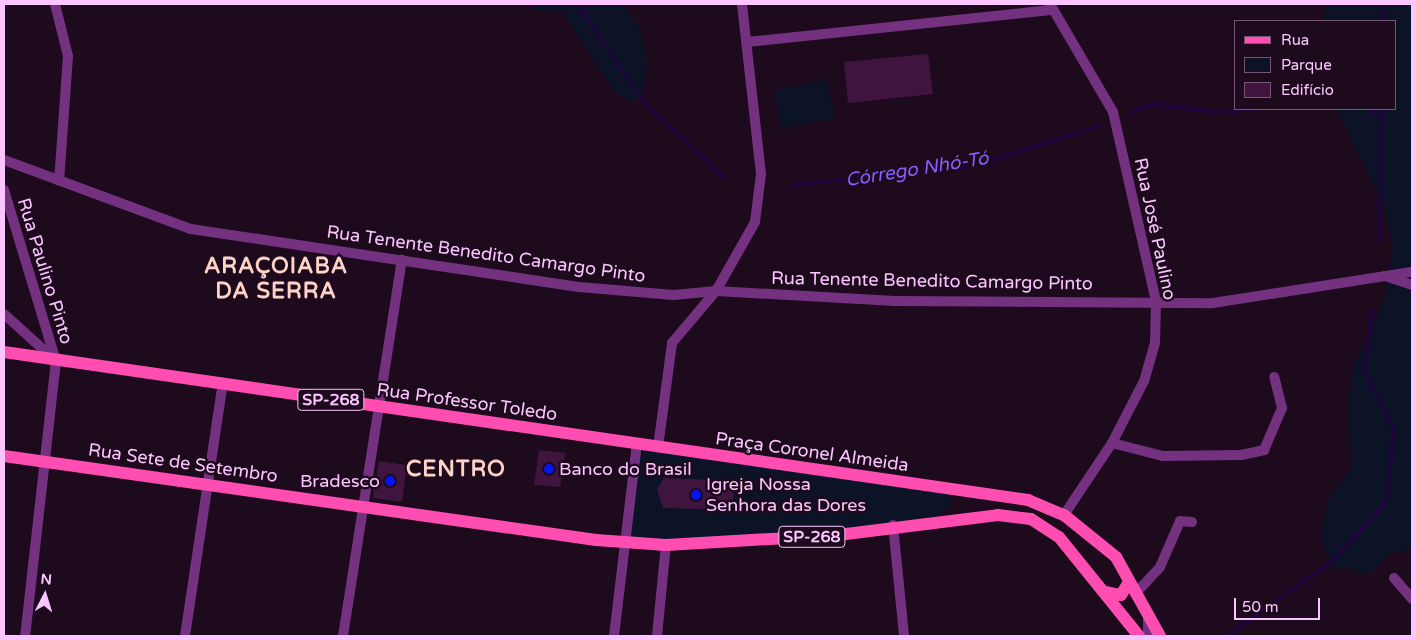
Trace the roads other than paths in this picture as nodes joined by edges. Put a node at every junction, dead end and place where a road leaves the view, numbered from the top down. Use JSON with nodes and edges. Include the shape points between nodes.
{"nodes":[{"id":1,"x":55,"y":4,"type":"edge"},
{"id":2,"x":742,"y":4,"type":"edge"},
{"id":3,"x":1051,"y":7,"type":"edge"},
{"id":4,"x":747,"y":42,"type":"junction"},
{"id":5,"x":4,"y":160,"type":"edge"},
{"id":6,"x":60,"y":181,"type":"junction"},
{"id":7,"x":4,"y":190,"type":"edge"},
{"id":8,"x":402,"y":260,"type":"junction"},
{"id":9,"x":1412,"y":272,"type":"edge"},
{"id":10,"x":1380,"y":274,"type":"junction"},
{"id":11,"x":1412,"y":285,"type":"edge"},
{"id":12,"x":716,"y":291,"type":"junction"},
{"id":13,"x":1156,"y":302,"type":"junction"},
{"id":14,"x":4,"y":314,"type":"edge"},
{"id":15,"x":4,"y":352,"type":"edge"},
{"id":16,"x":56,"y":361,"type":"junction"},
{"id":17,"x":1274,"y":377,"type":"dead end"},
{"id":18,"x":223,"y":383,"type":"junction"},
{"id":19,"x":379,"y":407,"type":"junction"},
{"id":20,"x":637,"y":443,"type":"junction"},
{"id":21,"x":1112,"y":443,"type":"junction"},
{"id":22,"x":658,"y":447,"type":"junction"},
{"id":23,"x":4,"y":456,"type":"edge"},
{"id":24,"x":48,"y":462,"type":"junction"},
{"id":25,"x":211,"y":485,"type":"junction"},
{"id":26,"x":363,"y":506,"type":"junction"},
{"id":27,"x":1064,"y":516,"type":"junction"},
{"id":28,"x":1192,"y":522,"type":"dead end"},
{"id":29,"x":893,"y":525,"type":"junction"},
{"id":30,"x":625,"y":542,"type":"junction"},
{"id":31,"x":666,"y":545,"type":"junction"},
{"id":32,"x":1394,"y":578,"type":"dead end"},
{"id":33,"x":1129,"y":582,"type":"junction"},
{"id":34,"x":1105,"y":592,"type":"junction"},
{"id":35,"x":1136,"y":594,"type":"junction"},
{"id":36,"x":1412,"y":599,"type":"edge"},
{"id":37,"x":1148,"y":617,"type":"junction"},
{"id":38,"x":25,"y":636,"type":"edge"},
{"id":39,"x":186,"y":636,"type":"edge"},
{"id":40,"x":343,"y":636,"type":"edge"},
{"id":41,"x":614,"y":636,"type":"edge"},
{"id":42,"x":657,"y":636,"type":"edge"},
{"id":43,"x":904,"y":636,"type":"edge"},
{"id":44,"x":1139,"y":636,"type":"edge"},
{"id":45,"x":1148,"y":636,"type":"edge"},
{"id":46,"x":1160,"y":636,"type":"edge"}],
"edges":[{"from":1,"to":6,"type":"street","via":[[68,56]]},
{"from":2,"to":4,"type":"street"},
{"from":3,"to":4,"type":"street"},
{"from":3,"to":13,"type":"street","name":"Rua José Paulino","via":[[1114,112]]},
{"from":4,"to":12,"type":"street","via":[[761,174],[756,212]]},
{"from":5,"to":6,"type":"street","name":"Rua Tenente Benedito Camargo Pinto"},
{"from":6,"to":8,"type":"street","name":"Rua Tenente Benedito Camargo Pinto","via":[[191,230]]},
{"from":7,"to":16,"type":"street","name":"Rua Paulino Pinto"},
{"from":8,"to":12,"type":"street","name":"Rua Tenente Benedito Camargo Pinto","via":[[579,287],[674,295]]},
{"from":8,"to":19,"type":"street"},
{"from":9,"to":10,"type":"street","name":"Rua Tenente Benedito Camargo Pinto"},
{"from":10,"to":11,"type":"street"},
{"from":10,"to":13,"type":"street","name":"Rua Tenente Benedito Camargo Pinto","via":[[1213,303]]},
{"from":12,"to":13,"type":"street","name":"Rua Tenente Benedito Camargo Pinto","via":[[895,300]]},
{"from":12,"to":22,"type":"street","via":[[672,343]]},
{"from":13,"to":21,"type":"street","name":"Rua José Paulino","via":[[1155,343],[1144,381]]},
{"from":14,"to":16,"type":"street"},
{"from":15,"to":16,"type":"main road","name":"Rua Professor Toledo","number":"SP-268"},
{"from":16,"to":18,"type":"main road","name":"Rua Professor Toledo","number":"SP-268"},
{"from":16,"to":24,"type":"street"},
{"from":17,"to":21,"type":"street","via":[[1282,408],[1264,450],[1241,455],[1163,456]]},
{"from":18,"to":19,"type":"main road","name":"Rua Professor Toledo","number":"SP-268"},
{"from":18,"to":25,"type":"street"},
{"from":19,"to":20,"type":"main road","name":"Rua Professor Toledo","number":"SP-268"},
{"from":19,"to":26,"type":"street"},
{"from":20,"to":22,"type":"main road","name":"Rua Professor Toledo","number":"SP-268"},
{"from":20,"to":30,"type":"street"},
{"from":21,"to":27,"type":"street","name":"Rua José Paulino"},
{"from":22,"to":27,"type":"main road","name":"Praça Coronel Almeida","number":"SP-268","via":[[1028,500]]},
{"from":23,"to":24,"type":"main road","name":"Rua Sete de Setembro","number":"SP-268"},
{"from":24,"to":25,"type":"main road","name":"Rua Sete de Setembro","number":"SP-268"},
{"from":24,"to":38,"type":"street"},
{"from":25,"to":26,"type":"main road","name":"Rua Sete de Setembro","number":"SP-268"},
{"from":25,"to":39,"type":"street"},
{"from":26,"to":30,"type":"main road","name":"Rua Sete de Setembro","number":"SP-268"},
{"from":26,"to":40,"type":"street"},
{"from":27,"to":33,"type":"main road","number":"SP-268","via":[[1116,557]]},
{"from":28,"to":35,"type":"street","via":[[1180,521],[1160,567]]},
{"from":29,"to":31,"type":"main road","number":"SP-268","via":[[838,535]]},
{"from":29,"to":34,"type":"main road","number":"SP-268","via":[[998,515],[1031,518],[1059,537]]},
{"from":29,"to":43,"type":"street"},
{"from":30,"to":31,"type":"main road","number":"SP-268"},
{"from":30,"to":41,"type":"street"},
{"from":31,"to":42,"type":"street"},
{"from":32,"to":36,"type":"street"},
{"from":33,"to":34,"type":"main road","via":[[1120,595]]},
{"from":33,"to":35,"type":"main road","number":"SP-268"},
{"from":34,"to":44,"type":"main road","number":"SP-268"},
{"from":35,"to":37,"type":"main road","number":"SP-268"},
{"from":37,"to":45,"type":"street"},
{"from":37,"to":46,"type":"main road","number":"SP-268"}]}
